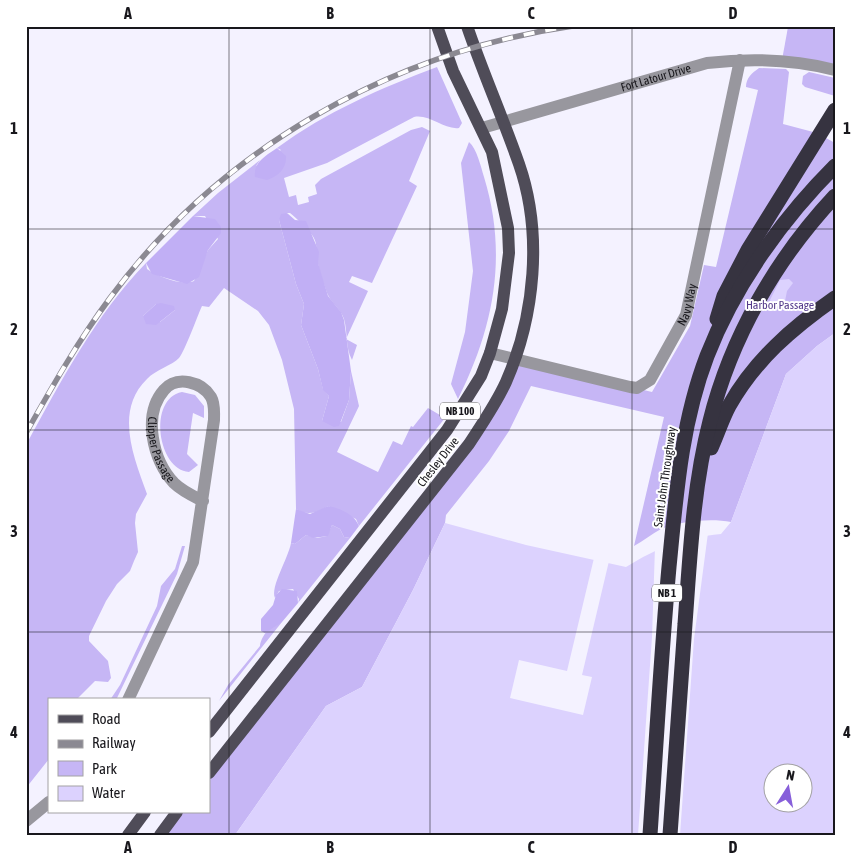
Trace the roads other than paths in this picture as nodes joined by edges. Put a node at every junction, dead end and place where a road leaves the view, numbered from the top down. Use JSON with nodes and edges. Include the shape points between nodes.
{"nodes":[{"id":1,"x":437,"y":26,"type":"edge"},
{"id":2,"x":467,"y":26,"type":"edge"},
{"id":3,"x":740,"y":60,"type":"junction"},
{"id":4,"x":835,"y":70,"type":"edge"},
{"id":5,"x":835,"y":110,"type":"edge"},
{"id":6,"x":503,"y":122,"type":"junction"},
{"id":7,"x":482,"y":128,"type":"junction"},
{"id":8,"x":835,"y":166,"type":"edge"},
{"id":9,"x":835,"y":196,"type":"edge"},
{"id":10,"x":835,"y":298,"type":"edge"},
{"id":11,"x":490,"y":353,"type":"junction"},
{"id":12,"x":707,"y":356,"type":"junction"},
{"id":13,"x":515,"y":359,"type":"junction"},
{"id":14,"x":700,"y":475,"type":"junction"},
{"id":15,"x":203,"y":502,"type":"junction"},
{"id":16,"x":129,"y":698,"type":"edge"},
{"id":17,"x":210,"y":731,"type":"edge"},
{"id":18,"x":210,"y":772,"type":"edge"},
{"id":19,"x":48,"y":803,"type":"edge"},
{"id":20,"x":144,"y":814,"type":"edge"},
{"id":21,"x":176,"y":814,"type":"edge"},
{"id":22,"x":26,"y":821,"type":"edge"},
{"id":23,"x":128,"y":835,"type":"edge"},
{"id":24,"x":160,"y":835,"type":"edge"},
{"id":25,"x":650,"y":835,"type":"edge"},
{"id":26,"x":670,"y":835,"type":"edge"}],
"edges":[{"from":1,"to":7,"type":"main road","name":"Chesley Drive","number":"NB 100","via":[[453,71]]},
{"from":2,"to":6,"type":"main road","name":"Chesley Drive","number":"NB 100"},
{"from":3,"to":4,"type":"street","name":"Fort Latour Drive","via":[[782,60]]},
{"from":3,"to":6,"type":"street","name":"Fort Latour Drive","via":[[707,63],[675,71]]},
{"from":3,"to":13,"type":"street","name":"Navy Way","via":[[686,315],[650,380],[637,388],[630,387]]},
{"from":5,"to":12,"type":"highway","via":[[748,250],[724,296]]},
{"from":6,"to":7,"type":"street","name":"Fort Latour Drive"},
{"from":6,"to":13,"type":"main road","name":"Chesley Drive","number":"NB 100","via":[[520,166],[534,247],[528,306]]},
{"from":7,"to":11,"type":"main road","name":"Chesley Drive","number":"NB 100","via":[[494,160],[508,228],[509,253],[503,302]]},
{"from":8,"to":12,"type":"highway","name":"Saint John Throughway","number":"NB 1","via":[[803,200],[766,249],[734,300]]},
{"from":9,"to":14,"type":"highway","number":"NB 1","via":[[787,253],[746,325],[720,389]]},
{"from":10,"to":14,"type":"highway","via":[[787,333],[752,372],[729,407]]},
{"from":11,"to":13,"type":"street","name":"Navy Way"},
{"from":11,"to":17,"type":"main road","name":"Chesley Drive","number":"NB 100","via":[[481,376],[447,430]]},
{"from":12,"to":25,"type":"highway","name":"Saint John Throughway","number":"NB 1","via":[[691,408],[678,476]]},
{"from":13,"to":18,"type":"main road","name":"Chesley Drive","number":"NB 100","via":[[494,406],[469,444]]},
{"from":14,"to":26,"type":"highway","number":"NB 1","via":[[688,573]]},
{"from":15,"to":15,"type":"street","name":"Clipper Passage","via":[[173,482],[158,458],[154,444],[156,406],[165,388],[174,383],[200,386],[213,402],[214,420]]},
{"from":15,"to":16,"type":"street","name":"Clipper Passage","via":[[190,570]]},
{"from":19,"to":22,"type":"street"},
{"from":20,"to":23,"type":"main road"},
{"from":21,"to":24,"type":"main road"}]}
